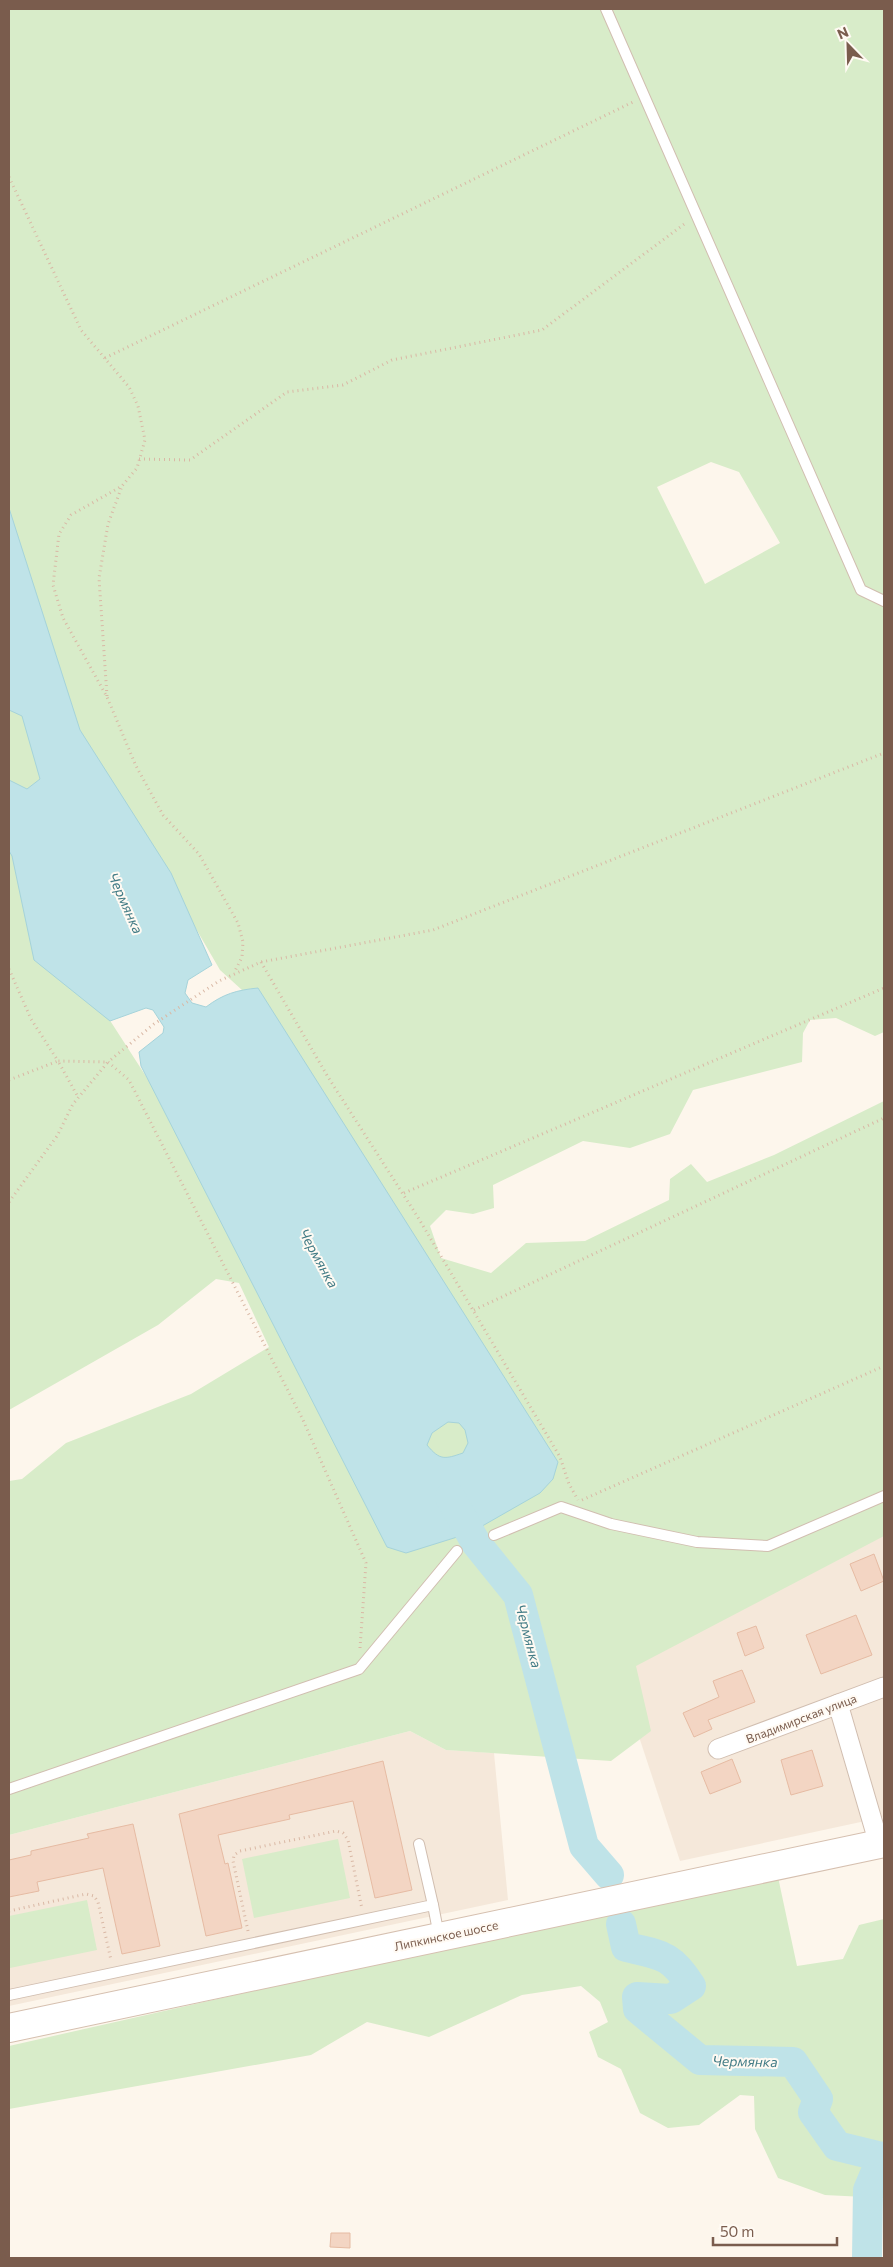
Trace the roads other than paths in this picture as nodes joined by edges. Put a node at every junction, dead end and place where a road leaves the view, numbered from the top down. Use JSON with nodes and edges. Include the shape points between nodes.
{"nodes":[{"id":1,"x":606,"y":9,"type":"edge"},
{"id":2,"x":884,"y":601,"type":"edge"},
{"id":3,"x":884,"y":1496,"type":"edge"},
{"id":4,"x":494,"y":1535,"type":"dead end"},
{"id":5,"x":457,"y":1551,"type":"dead end"},
{"id":6,"x":884,"y":1686,"type":"edge"},
{"id":7,"x":838,"y":1704,"type":"junction"},
{"id":8,"x":718,"y":1749,"type":"dead end"},
{"id":9,"x":9,"y":1789,"type":"edge"},
{"id":10,"x":882,"y":1843,"type":"edge"},
{"id":11,"x":420,"y":1844,"type":"dead end"},
{"id":12,"x":432,"y":1905,"type":"junction"},
{"id":13,"x":439,"y":1936,"type":"junction"},
{"id":14,"x":9,"y":1995,"type":"edge"},
{"id":15,"x":9,"y":2028,"type":"edge"}],
"edges":[{"from":1,"to":2,"type":"lane","via":[[861,590]]},
{"from":3,"to":4,"type":"lane","via":[[768,1546],[697,1542],[611,1524],[561,1507]]},
{"from":5,"to":9,"type":"lane","via":[[358,1668]]},
{"from":6,"to":7,"type":"street","name":"Владимирская улица"},
{"from":7,"to":8,"type":"street","name":"Владимирская улица"},
{"from":7,"to":10,"type":"street"},
{"from":10,"to":13,"type":"street","name":"Липкинское шоссе"},
{"from":11,"to":12,"type":"lane"},
{"from":12,"to":13,"type":"lane"},
{"from":12,"to":14,"type":"lane"},
{"from":13,"to":15,"type":"street","name":"Липкинское шоссе"}]}
